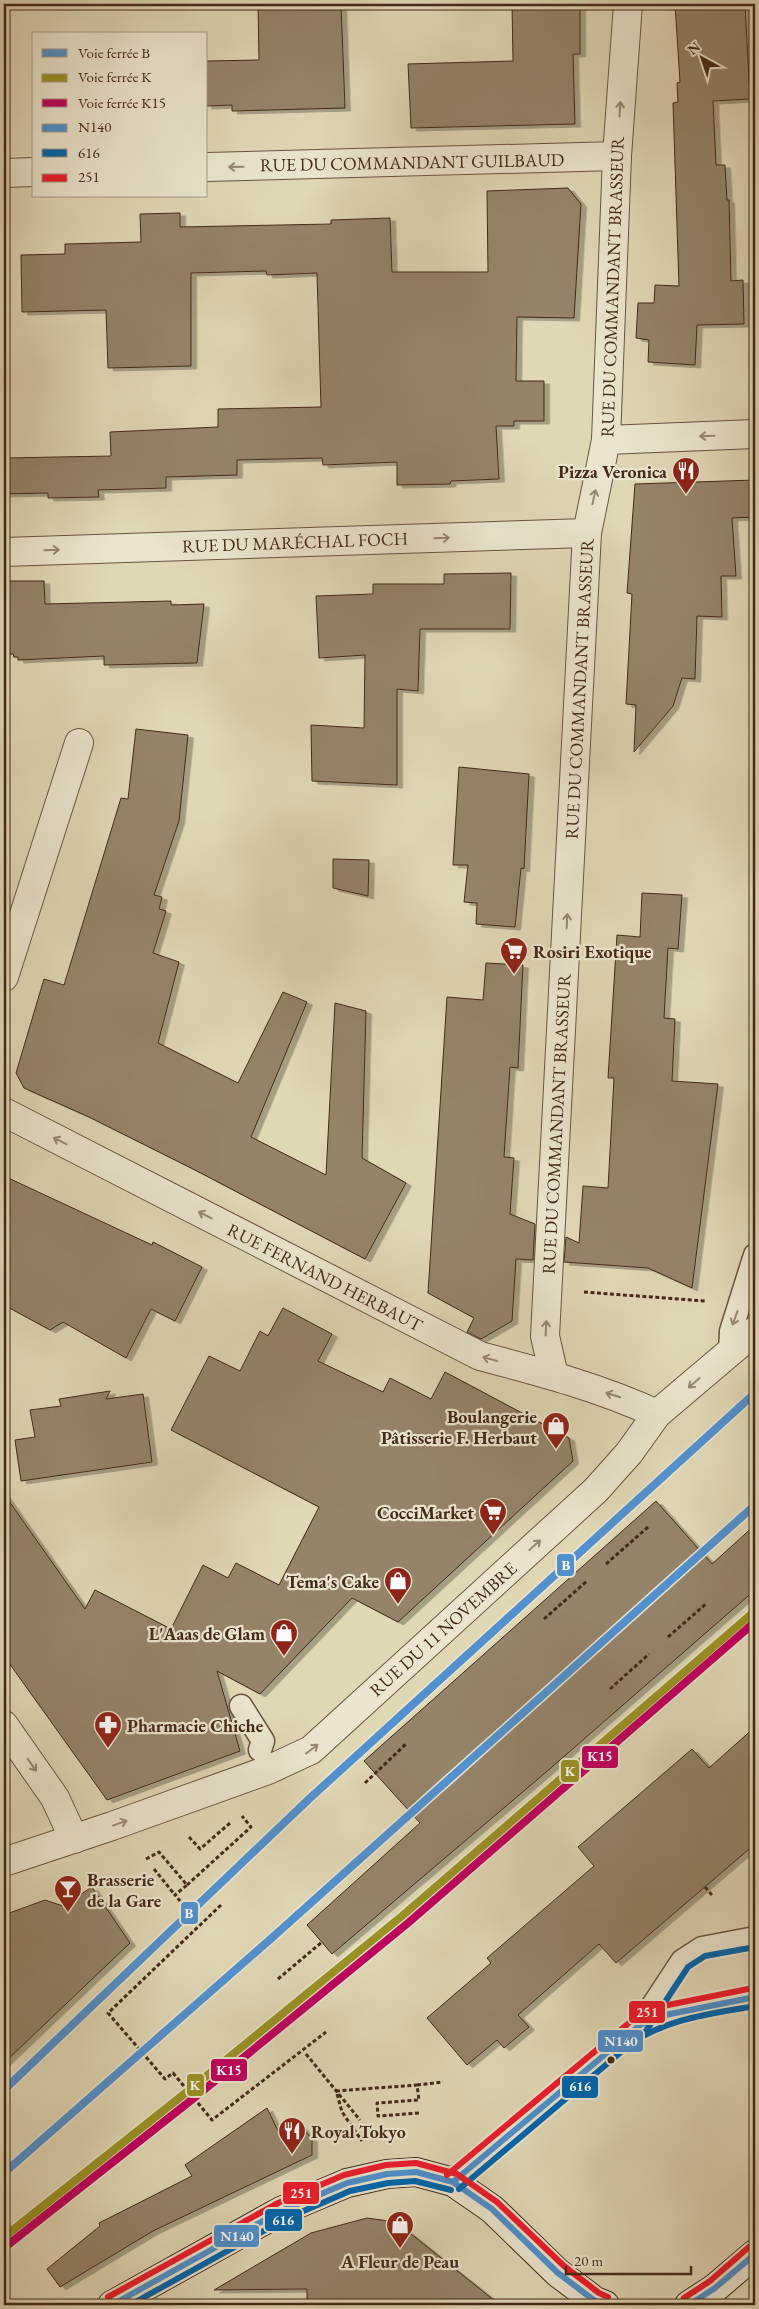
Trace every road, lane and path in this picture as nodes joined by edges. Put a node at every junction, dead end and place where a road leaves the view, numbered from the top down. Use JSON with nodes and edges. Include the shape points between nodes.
{"nodes":[{"id":1,"x":628,"y":4,"type":"edge"},
{"id":2,"x":617,"y":156,"type":"junction"},
{"id":3,"x":208,"y":168,"type":"edge"},
{"id":4,"x":32,"y":172,"type":"edge"},
{"id":5,"x":4,"y":173,"type":"edge"},
{"id":6,"x":755,"y":434,"type":"edge"},
{"id":7,"x":606,"y":440,"type":"junction"},
{"id":8,"x":587,"y":533,"type":"junction"},
{"id":9,"x":4,"y":552,"type":"edge"},
{"id":10,"x":79,"y":743,"type":"dead end"},
{"id":11,"x":4,"y":977,"type":"edge"},
{"id":12,"x":4,"y":1112,"type":"edge"},
{"id":13,"x":755,"y":1255,"type":"edge"},
{"id":14,"x":580,"y":1292,"type":"dead end"},
{"id":15,"x":705,"y":1301,"type":"dead end"},
{"id":16,"x":755,"y":1331,"type":"edge"},
{"id":17,"x":730,"y":1352,"type":"junction"},
{"id":18,"x":554,"y":1376,"type":"junction"},
{"id":19,"x":658,"y":1414,"type":"junction"},
{"id":20,"x":648,"y":1527,"type":"dead end"},
{"id":21,"x":606,"y":1564,"type":"dead end"},
{"id":22,"x":587,"y":1581,"type":"dead end"},
{"id":23,"x":707,"y":1603,"type":"dead end"},
{"id":24,"x":544,"y":1619,"type":"dead end"},
{"id":25,"x":668,"y":1637,"type":"dead end"},
{"id":26,"x":650,"y":1654,"type":"dead end"},
{"id":27,"x":610,"y":1689,"type":"dead end"},
{"id":28,"x":241,"y":1706,"type":"dead end"},
{"id":29,"x":4,"y":1725,"type":"edge"},
{"id":30,"x":407,"y":1744,"type":"dead end"},
{"id":31,"x":260,"y":1750,"type":"dead end"},
{"id":32,"x":365,"y":1783,"type":"dead end"},
{"id":33,"x":240,"y":1814,"type":"dead end"},
{"id":34,"x":233,"y":1820,"type":"dead end"},
{"id":35,"x":183,"y":1830,"type":"dead end"},
{"id":36,"x":74,"y":1839,"type":"junction"},
{"id":37,"x":146,"y":1860,"type":"dead end"},
{"id":38,"x":4,"y":1862,"type":"edge"},
{"id":39,"x":154,"y":1868,"type":"dead end"},
{"id":40,"x":187,"y":1885,"type":"junction"},
{"id":41,"x":705,"y":1887,"type":"dead end"},
{"id":42,"x":175,"y":1895,"type":"junction"},
{"id":43,"x":712,"y":1895,"type":"dead end"},
{"id":44,"x":180,"y":1901,"type":"dead end"},
{"id":45,"x":221,"y":1905,"type":"dead end"},
{"id":46,"x":755,"y":1938,"type":"edge"},
{"id":47,"x":322,"y":1942,"type":"dead end"},
{"id":48,"x":278,"y":1979,"type":"dead end"},
{"id":49,"x":755,"y":1997,"type":"edge"},
{"id":50,"x":640,"y":2025,"type":"junction"},
{"id":51,"x":326,"y":2032,"type":"dead end"},
{"id":52,"x":306,"y":2054,"type":"dead end"},
{"id":53,"x":443,"y":2082,"type":"dead end"},
{"id":54,"x":417,"y":2085,"type":"junction"},
{"id":55,"x":336,"y":2092,"type":"junction"},
{"id":56,"x":419,"y":2114,"type":"dead end"},
{"id":57,"x":360,"y":2120,"type":"dead end"},
{"id":58,"x":362,"y":2141,"type":"dead end"},
{"id":59,"x":453,"y":2182,"type":"junction"},
{"id":60,"x":755,"y":2254,"type":"edge"},
{"id":61,"x":112,"y":2305,"type":"edge"},
{"id":62,"x":605,"y":2305,"type":"edge"},
{"id":63,"x":689,"y":2305,"type":"edge"}],
"edges":[{"from":2,"to":1,"type":"street","name":"RUE DU COMMANDANT BRASSEUR","one_way":true},
{"from":2,"to":3,"type":"street","name":"RUE DU COMMANDANT GUILBAUD","one_way":true},
{"from":2,"to":7,"type":"street","name":"RUE DU COMMANDANT BRASSEUR"},
{"from":4,"to":5,"type":"street"},
{"from":6,"to":7,"type":"street","one_way":true},
{"from":8,"to":7,"type":"street","name":"RUE DU COMMANDANT BRASSEUR","one_way":true},
{"from":9,"to":8,"type":"street","name":"RUE DU MARÉCHAL FOCH","one_way":true},
{"from":18,"to":8,"type":"street","name":"RUE DU COMMANDANT BRASSEUR","one_way":true,"via":[[545,1336]]},
{"from":10,"to":11,"type":"street"},
{"from":18,"to":12,"type":"street","name":"RUE FERNAND HERBAUT","one_way":true,"via":[[480,1356]]},
{"from":13,"to":17,"type":"lane","one_way":true,"via":[[731,1331]]},
{"from":14,"to":15,"type":"path"},
{"from":16,"to":17,"type":"street","name":"RUE DU 11 NOVEMBRE"},
{"from":17,"to":19,"type":"street","name":"RUE DU 11 NOVEMBRE","one_way":true},
{"from":19,"to":18,"type":"street","name":"RUE FERNAND HERBAUT","one_way":true,"via":[[627,1400]]},
{"from":36,"to":19,"type":"street","name":"RUE DU 11 NOVEMBRE","one_way":true,"via":[[268,1770],[311,1750],[596,1490]]},
{"from":20,"to":21,"type":"path"},
{"from":22,"to":24,"type":"path"},
{"from":23,"to":25,"type":"path"},
{"from":26,"to":27,"type":"path"},
{"from":28,"to":31,"type":"lane","via":[[263,1741]]},
{"from":29,"to":36,"type":"street","one_way":true,"via":[[55,1798]]},
{"from":30,"to":32,"type":"path"},
{"from":33,"to":40,"type":"path","via":[[252,1827]]},
{"from":34,"to":35,"type":"path","via":[[200,1849]]},
{"from":36,"to":38,"type":"street","name":"RUE DU 11 NOVEMBRE"},
{"from":37,"to":40,"type":"path","via":[[159,1852]]},
{"from":39,"to":42,"type":"path"},
{"from":40,"to":42,"type":"path"},
{"from":41,"to":43,"type":"path"},
{"from":42,"to":44,"type":"path"},
{"from":45,"to":51,"type":"path","via":[[108,2013],[165,2079],[173,2074],[212,2120]]},
{"from":46,"to":50,"type":"lane","via":[[702,1948],[682,1961]]},
{"from":47,"to":48,"type":"path"},
{"from":49,"to":50,"type":"lane","via":[[660,2016]]},
{"from":50,"to":59,"type":"lane"},
{"from":52,"to":55,"type":"path"},
{"from":53,"to":54,"type":"path"},
{"from":54,"to":55,"type":"path"},
{"from":54,"to":56,"type":"path","via":[[419,2100],[377,2103],[378,2116]]},
{"from":55,"to":57,"type":"path"},
{"from":55,"to":58,"type":"path","via":[[342,2112]]},
{"from":59,"to":61,"type":"street","via":[[416,2172],[387,2174],[347,2183],[282,2212]]},
{"from":59,"to":62,"type":"street","via":[[492,2210],[558,2274]]},
{"from":60,"to":63,"type":"street"}]}
